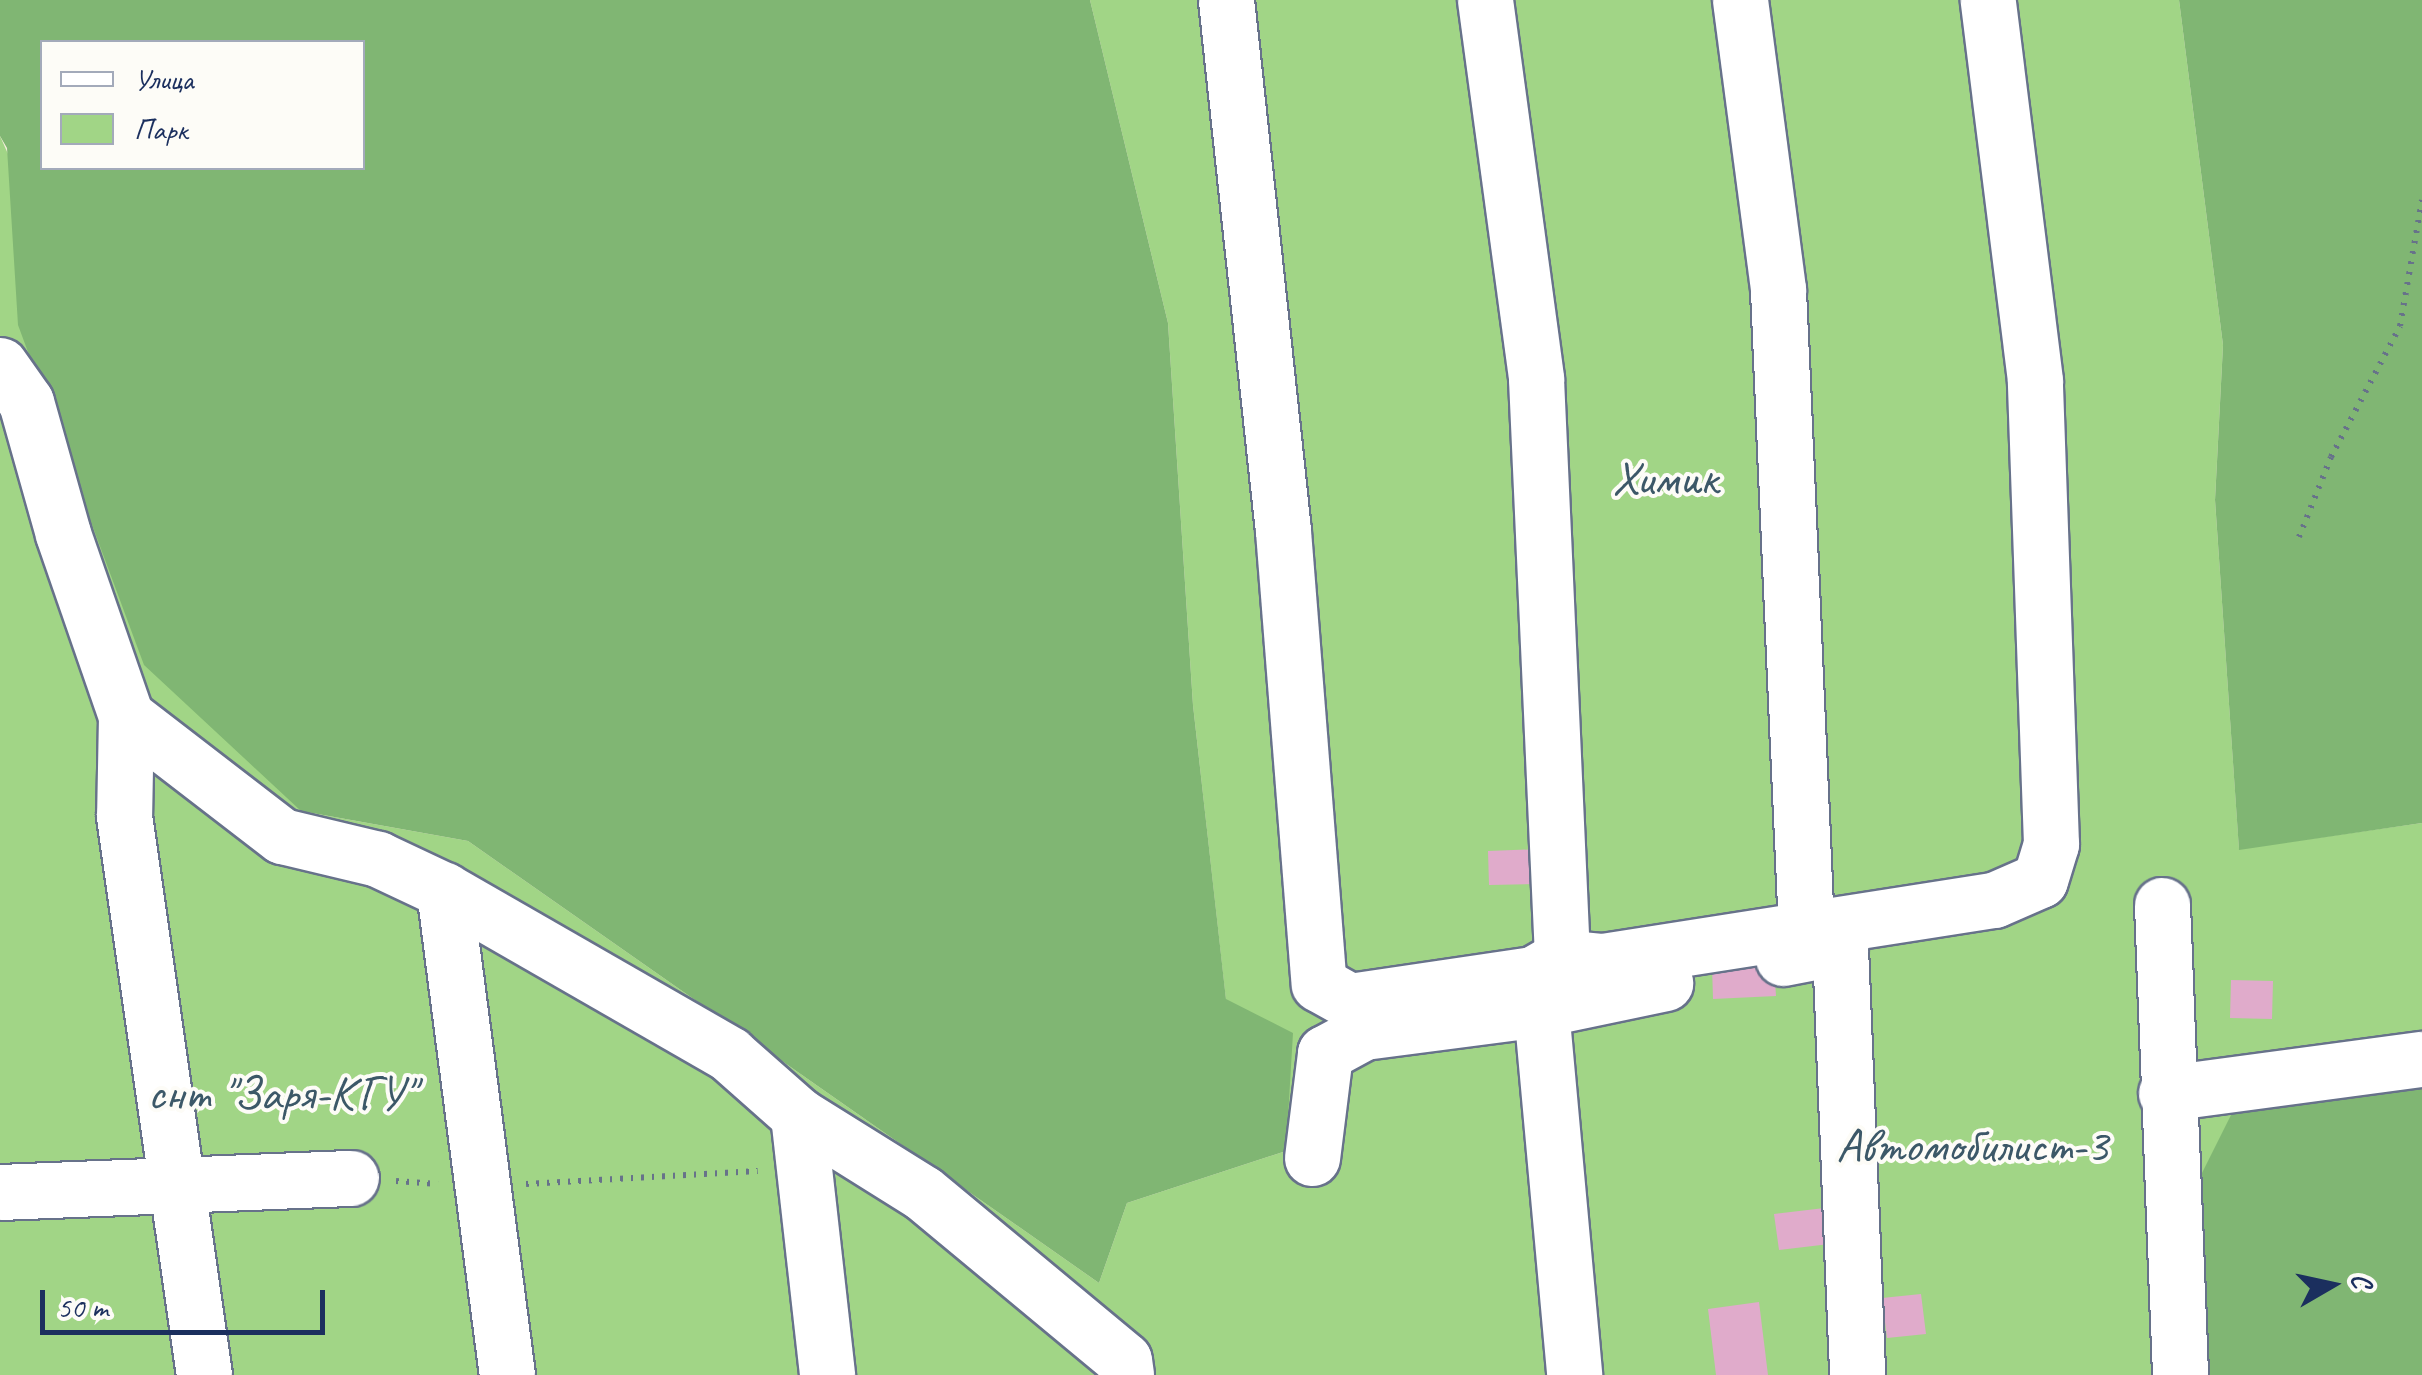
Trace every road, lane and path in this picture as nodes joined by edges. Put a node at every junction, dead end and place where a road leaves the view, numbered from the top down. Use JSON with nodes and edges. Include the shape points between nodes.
{"nodes":[{"id":1,"x":1226,"y":0,"type":"edge"},
{"id":2,"x":1484,"y":0,"type":"edge"},
{"id":3,"x":1740,"y":0,"type":"edge"},
{"id":4,"x":1988,"y":0,"type":"edge"},
{"id":5,"x":2422,"y":200,"type":"edge"},
{"id":6,"x":0,"y":365,"type":"edge"},
{"id":7,"x":2299,"y":536,"type":"dead end"},
{"id":8,"x":126,"y":716,"type":"junction"},
{"id":9,"x":444,"y":890,"type":"junction"},
{"id":10,"x":2162,"y":905,"type":"dead end"},
{"id":11,"x":1806,"y":930,"type":"junction"},
{"id":12,"x":1562,"y":957,"type":"junction"},
{"id":13,"x":1540,"y":1009,"type":"junction"},
{"id":14,"x":2422,"y":1059,"type":"edge"},
{"id":15,"x":2166,"y":1093,"type":"junction"},
{"id":16,"x":798,"y":1115,"type":"junction"},
{"id":17,"x":1312,"y":1158,"type":"dead end"},
{"id":18,"x":804,"y":1169,"type":"junction"},
{"id":19,"x":350,"y":1178,"type":"joint"},
{"id":20,"x":179,"y":1181,"type":"junction"},
{"id":21,"x":482,"y":1187,"type":"junction"},
{"id":22,"x":0,"y":1192,"type":"edge"},
{"id":23,"x":204,"y":1375,"type":"edge"},
{"id":24,"x":507,"y":1375,"type":"edge"},
{"id":25,"x":827,"y":1375,"type":"edge"},
{"id":26,"x":1126,"y":1375,"type":"edge"},
{"id":27,"x":1574,"y":1375,"type":"edge"},
{"id":28,"x":1857,"y":1375,"type":"edge"},
{"id":29,"x":2180,"y":1375,"type":"edge"}],
"edges":[{"from":1,"to":12,"type":"lane","via":[[1283,531],[1320,984],[1350,1001],[1533,974]]},
{"from":2,"to":12,"type":"lane","via":[[1536,380]]},
{"from":3,"to":11,"type":"lane","via":[[1778,290]]},
{"from":4,"to":11,"type":"lane","via":[[2035,380],[2051,844],[2040,880],[1994,900]]},
{"from":5,"to":7,"type":"path","via":[[2400,326],[2331,457]]},
{"from":6,"to":8,"type":"lane","via":[[26,402]]},
{"from":8,"to":9,"type":"lane","via":[[282,836],[378,859]]},
{"from":8,"to":20,"type":"lane","via":[[124,816]]},
{"from":9,"to":16,"type":"lane","via":[[730,1054]]},
{"from":9,"to":21,"type":"lane"},
{"from":10,"to":15,"type":"lane"},
{"from":11,"to":12,"type":"lane","via":[[1603,961]]},
{"from":13,"to":17,"type":"lane","via":[[1364,1032],[1325,1054]]},
{"from":13,"to":27,"type":"lane"},
{"from":13,"to":28,"type":"lane","via":[[1840,947]]},
{"from":14,"to":15,"type":"lane"},
{"from":15,"to":29,"type":"lane"},
{"from":16,"to":18,"type":"lane"},
{"from":16,"to":26,"type":"lane","via":[[923,1192],[1124,1360]]},
{"from":18,"to":21,"type":"path"},
{"from":18,"to":25,"type":"lane"},
{"from":19,"to":20,"type":"lane"},
{"from":19,"to":21,"type":"path"},
{"from":20,"to":22,"type":"lane"},
{"from":20,"to":23,"type":"lane"},
{"from":21,"to":24,"type":"lane"}]}
